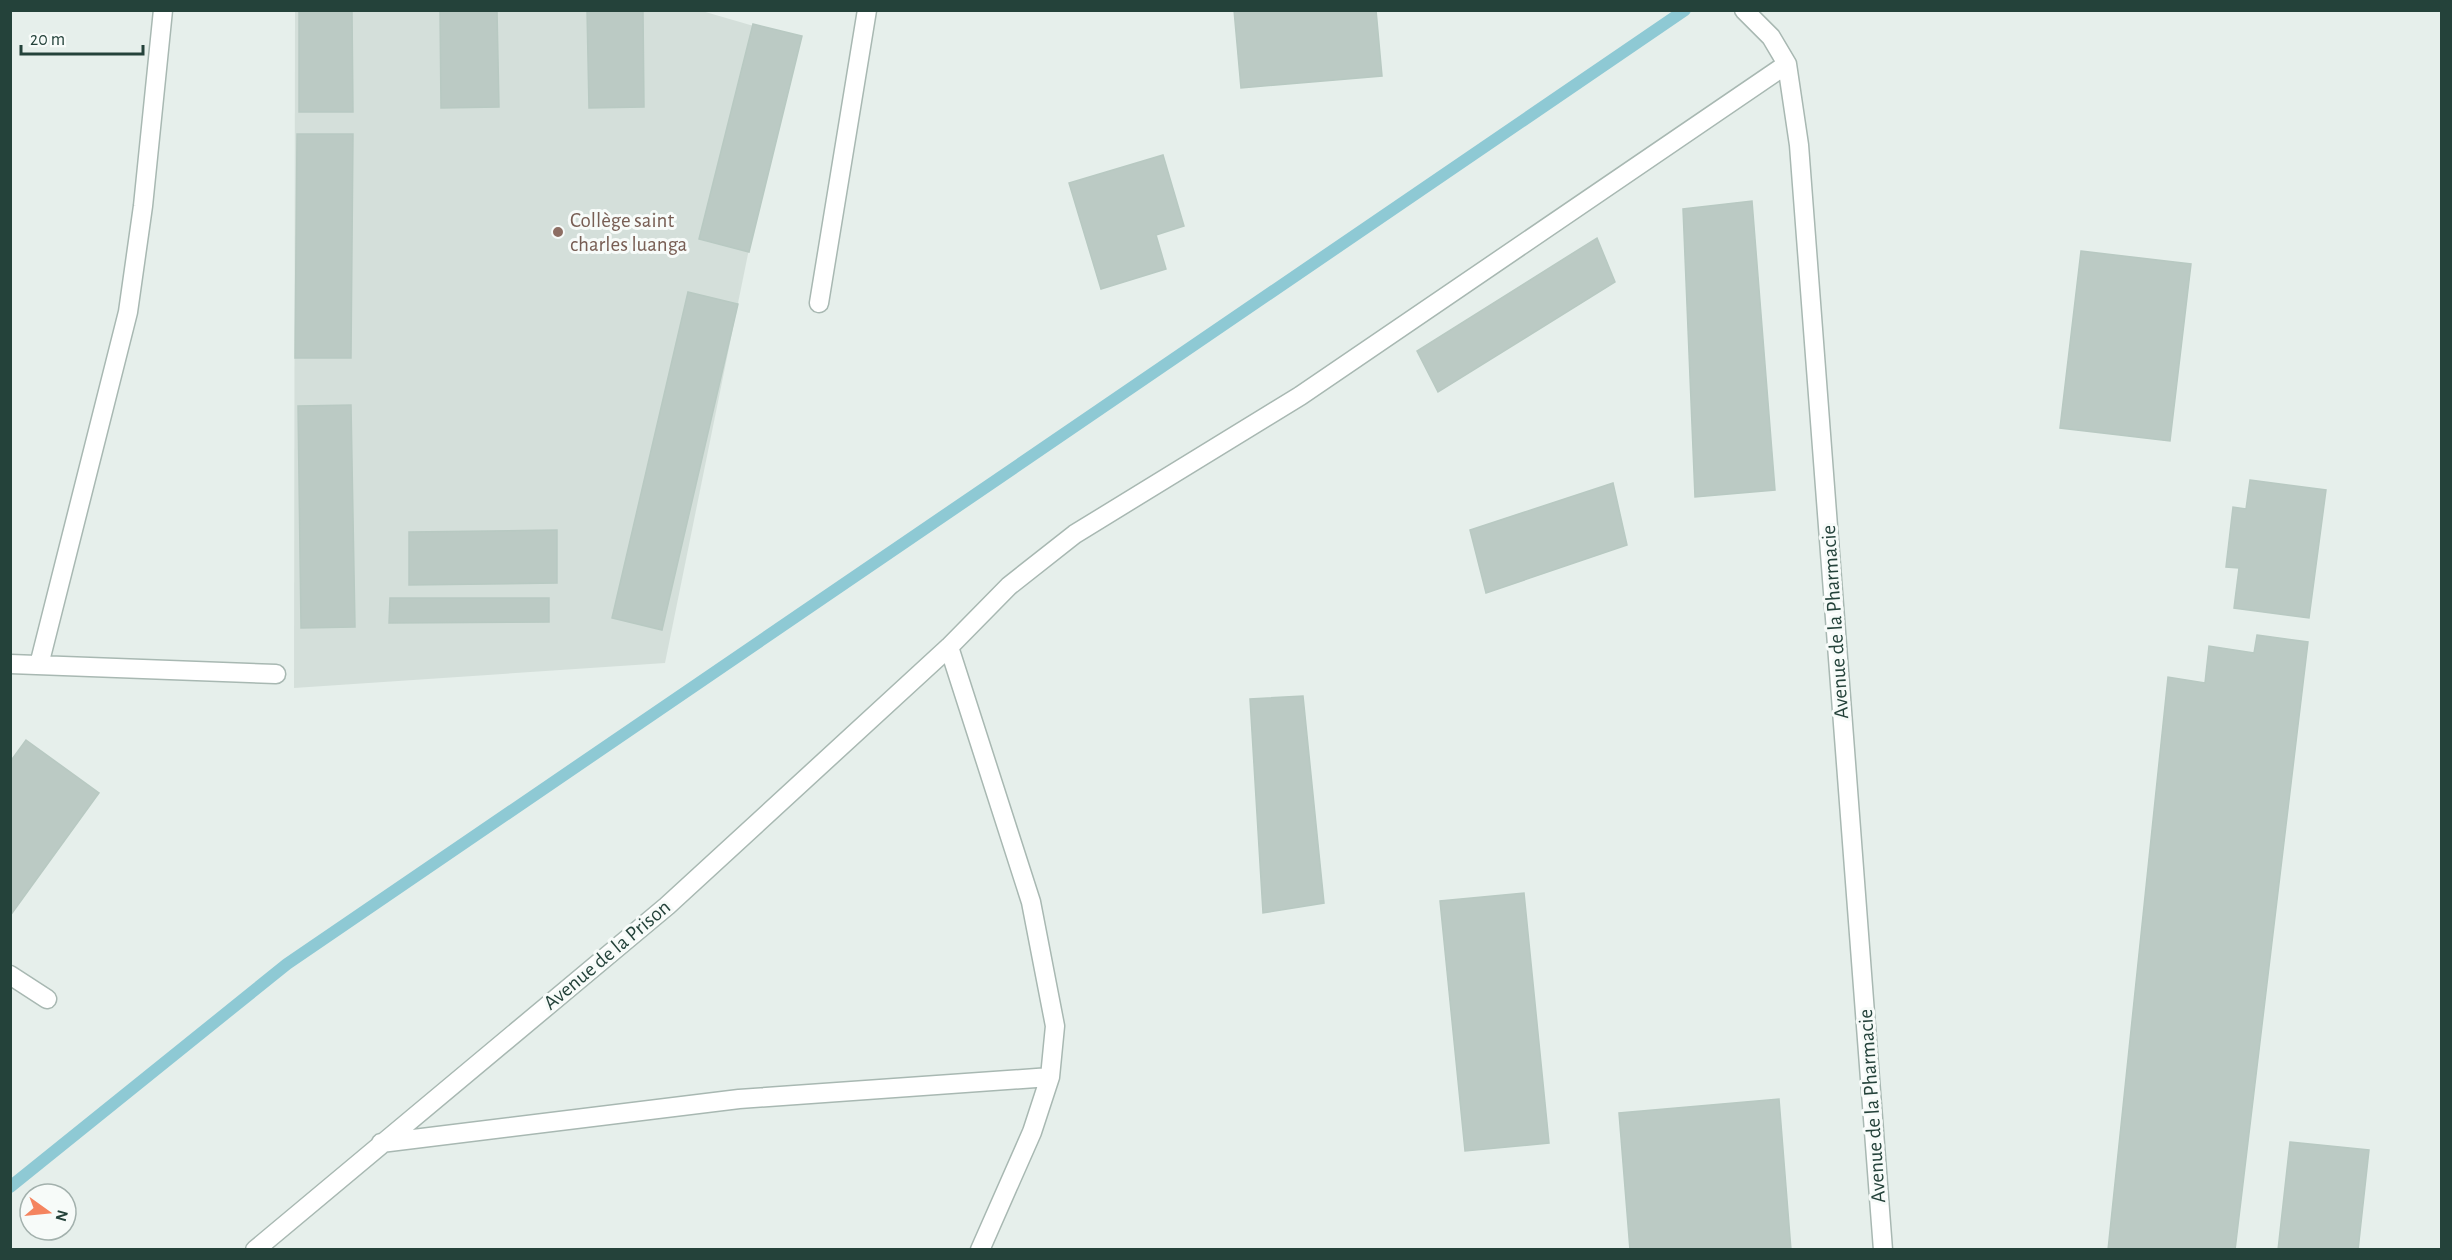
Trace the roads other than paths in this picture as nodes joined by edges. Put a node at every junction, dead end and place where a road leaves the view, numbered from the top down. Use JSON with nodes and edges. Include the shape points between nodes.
{"nodes":[{"id":1,"x":163,"y":10,"type":"edge"},
{"id":2,"x":867,"y":10,"type":"edge"},
{"id":3,"x":1744,"y":10,"type":"edge"},
{"id":4,"x":1787,"y":64,"type":"junction"},
{"id":5,"x":819,"y":303,"type":"dead end"},
{"id":6,"x":949,"y":647,"type":"junction"},
{"id":7,"x":10,"y":664,"type":"edge"},
{"id":8,"x":39,"y":665,"type":"junction"},
{"id":9,"x":276,"y":674,"type":"dead end"},
{"id":10,"x":10,"y":975,"type":"edge"},
{"id":11,"x":47,"y":999,"type":"dead end"},
{"id":12,"x":1050,"y":1077,"type":"junction"},
{"id":13,"x":381,"y":1143,"type":"junction"},
{"id":14,"x":255,"y":1250,"type":"edge"},
{"id":15,"x":980,"y":1250,"type":"edge"},
{"id":16,"x":1882,"y":1250,"type":"edge"}],
"edges":[{"from":1,"to":8,"type":"street","via":[[128,312]]},
{"from":2,"to":5,"type":"street"},
{"from":3,"to":4,"type":"street","name":"Avenue de la Pharmacie","via":[[1771,37]]},
{"from":4,"to":6,"type":"street","name":"Avenue de la Prison","via":[[1300,396],[1075,534],[1009,586]]},
{"from":4,"to":16,"type":"street","name":"Avenue de la Pharmacie","via":[[1799,145]]},
{"from":6,"to":12,"type":"street","via":[[1031,902],[1055,1026]]},
{"from":6,"to":13,"type":"street","name":"Avenue de la Prison","via":[[667,906]]},
{"from":7,"to":8,"type":"street"},
{"from":8,"to":9,"type":"street"},
{"from":10,"to":11,"type":"street"},
{"from":12,"to":13,"type":"street","via":[[739,1099]]},
{"from":12,"to":15,"type":"street","via":[[1032,1132]]},
{"from":13,"to":14,"type":"street","name":"Avenue de la Prison"}]}
